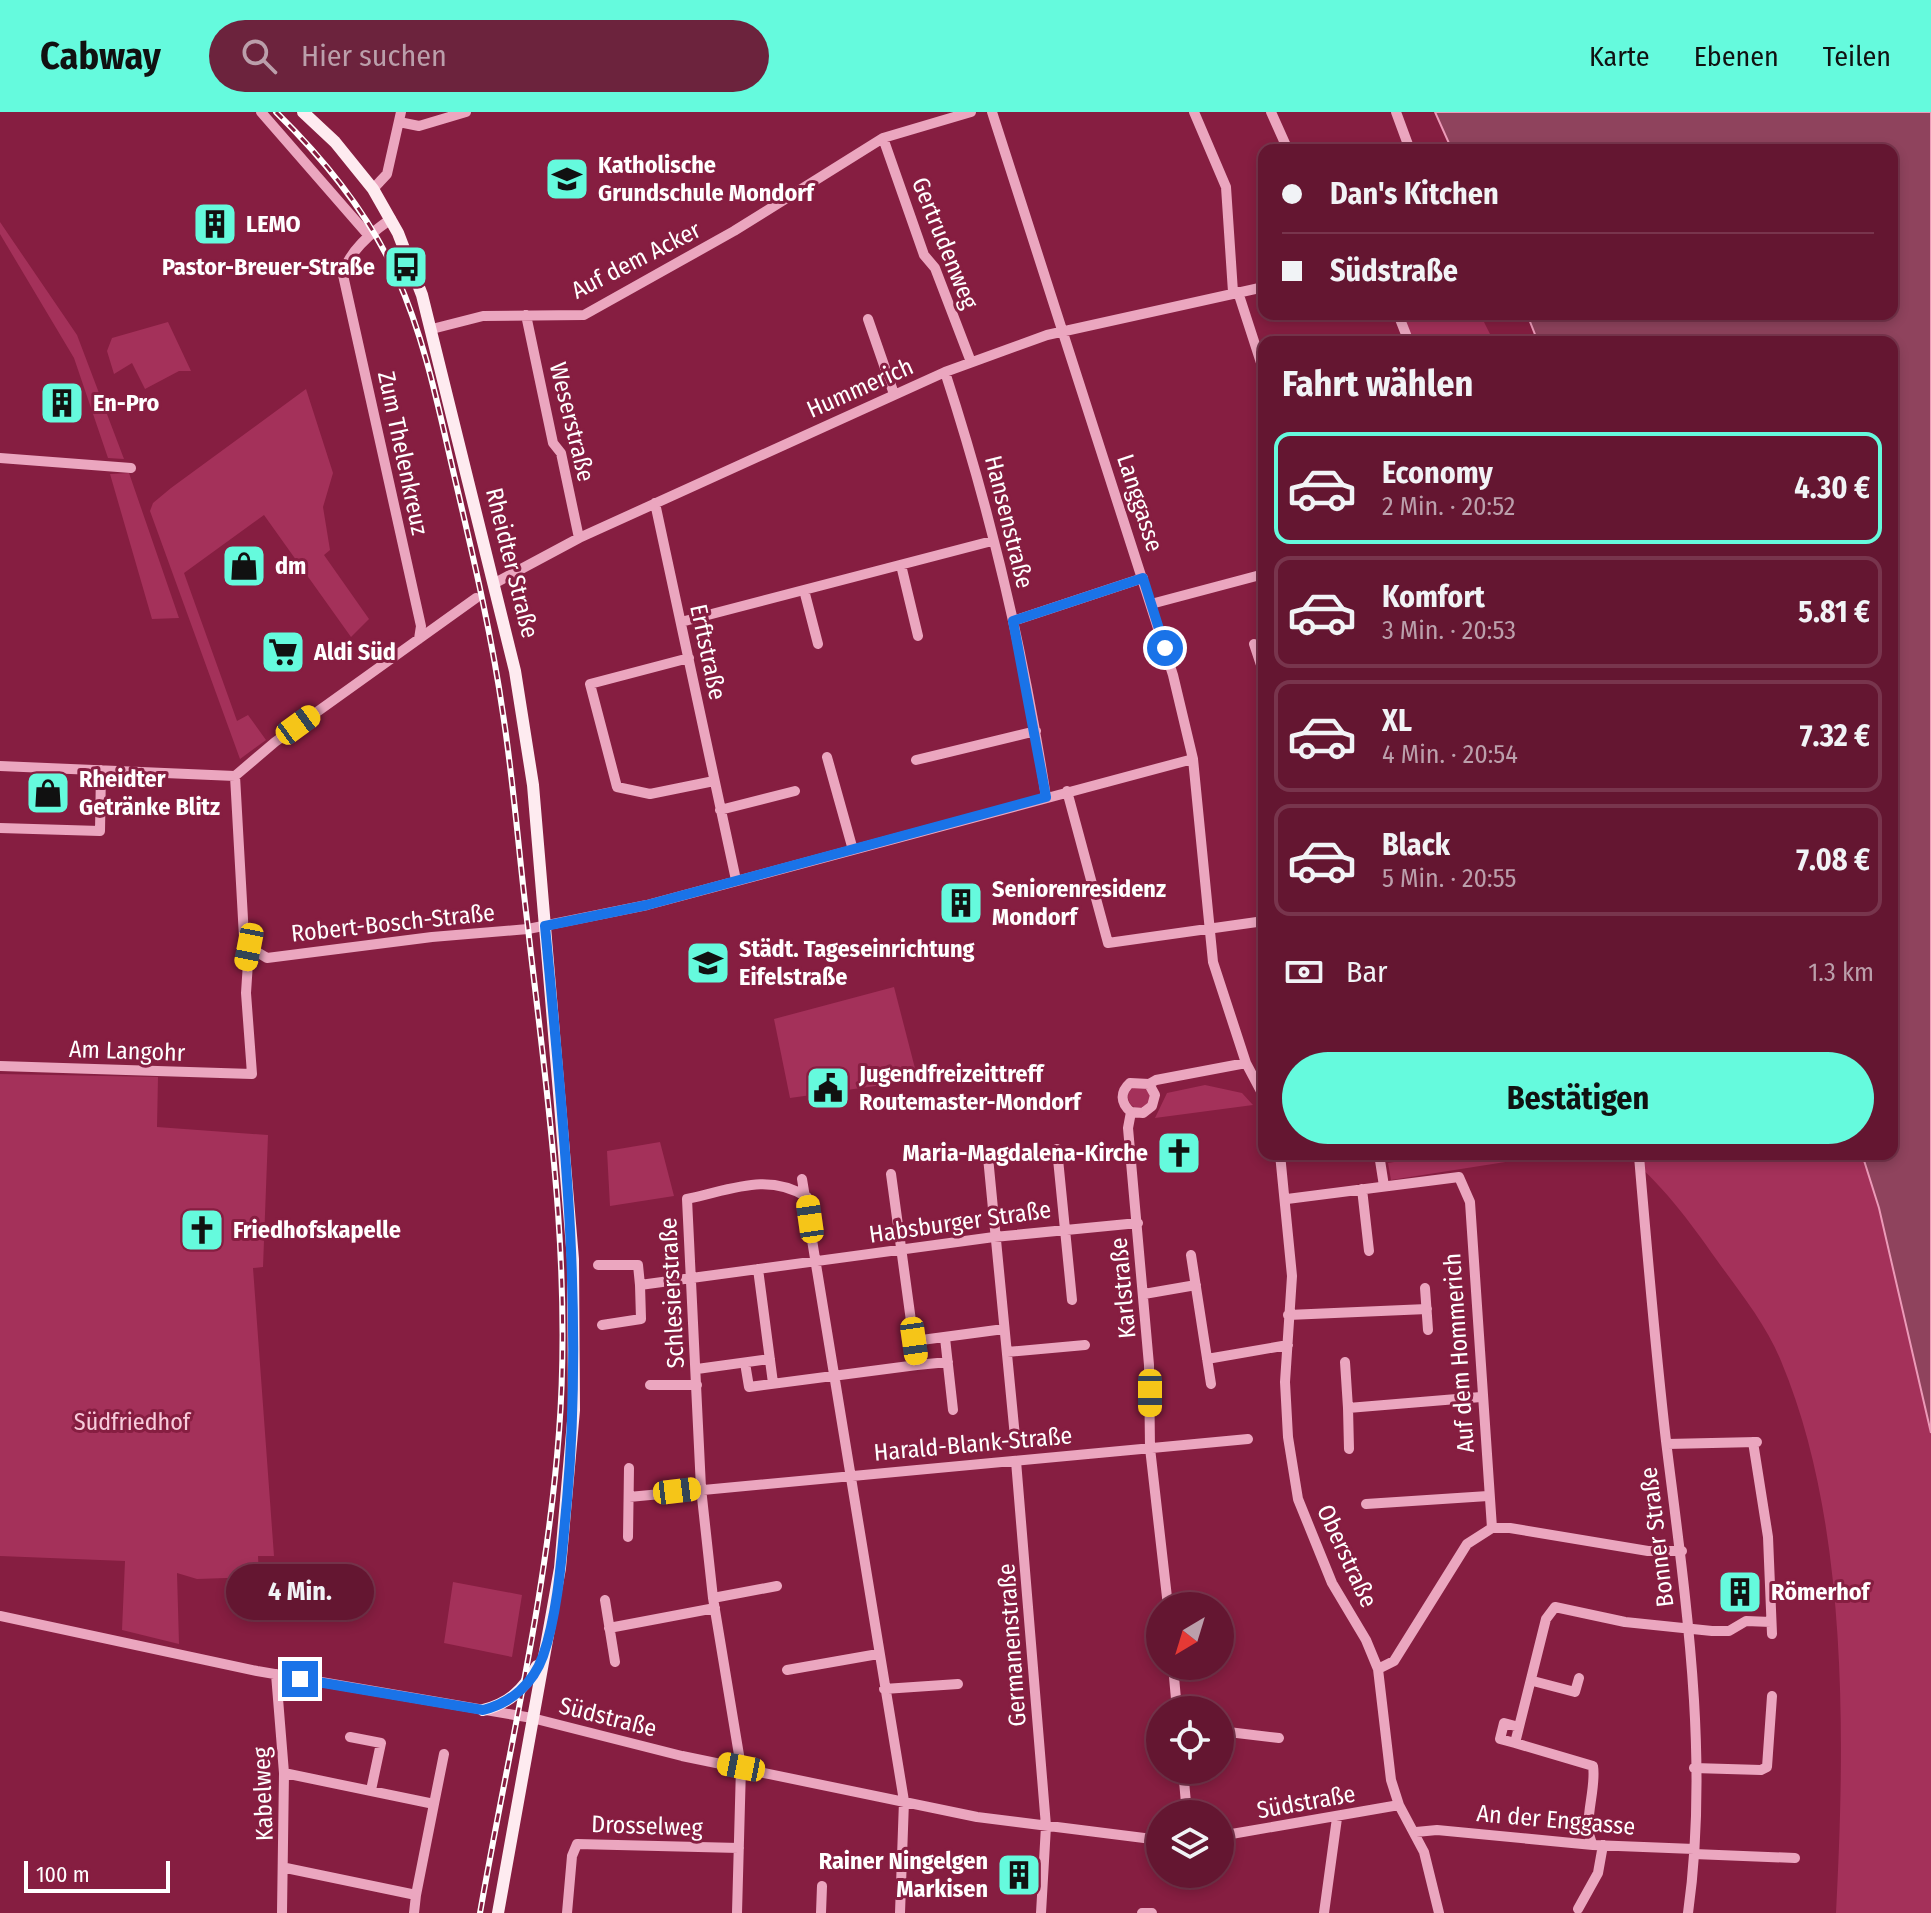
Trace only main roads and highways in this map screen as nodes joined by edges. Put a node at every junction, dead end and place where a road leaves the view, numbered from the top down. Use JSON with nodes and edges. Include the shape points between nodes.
{"nodes":[{"id":1,"x":303,"y":112,"type":"edge"},
{"id":2,"x":543,"y":1657,"type":"junction"},
{"id":3,"x":483,"y":1710,"type":"road end"},
{"id":4,"x":498,"y":1913,"type":"edge"}],
"edges":[{"from":1,"to":2,"type":"main road","name":"Rheidter Straße","via":[[373,189],[408,257],[432,329],[495,583],[527,740],[575,1309],[566,1504]]},
{"from":2,"to":3,"type":"main road","via":[[505,1704]]},
{"from":2,"to":4,"type":"main road","name":"Rheidter Straße"}]}
